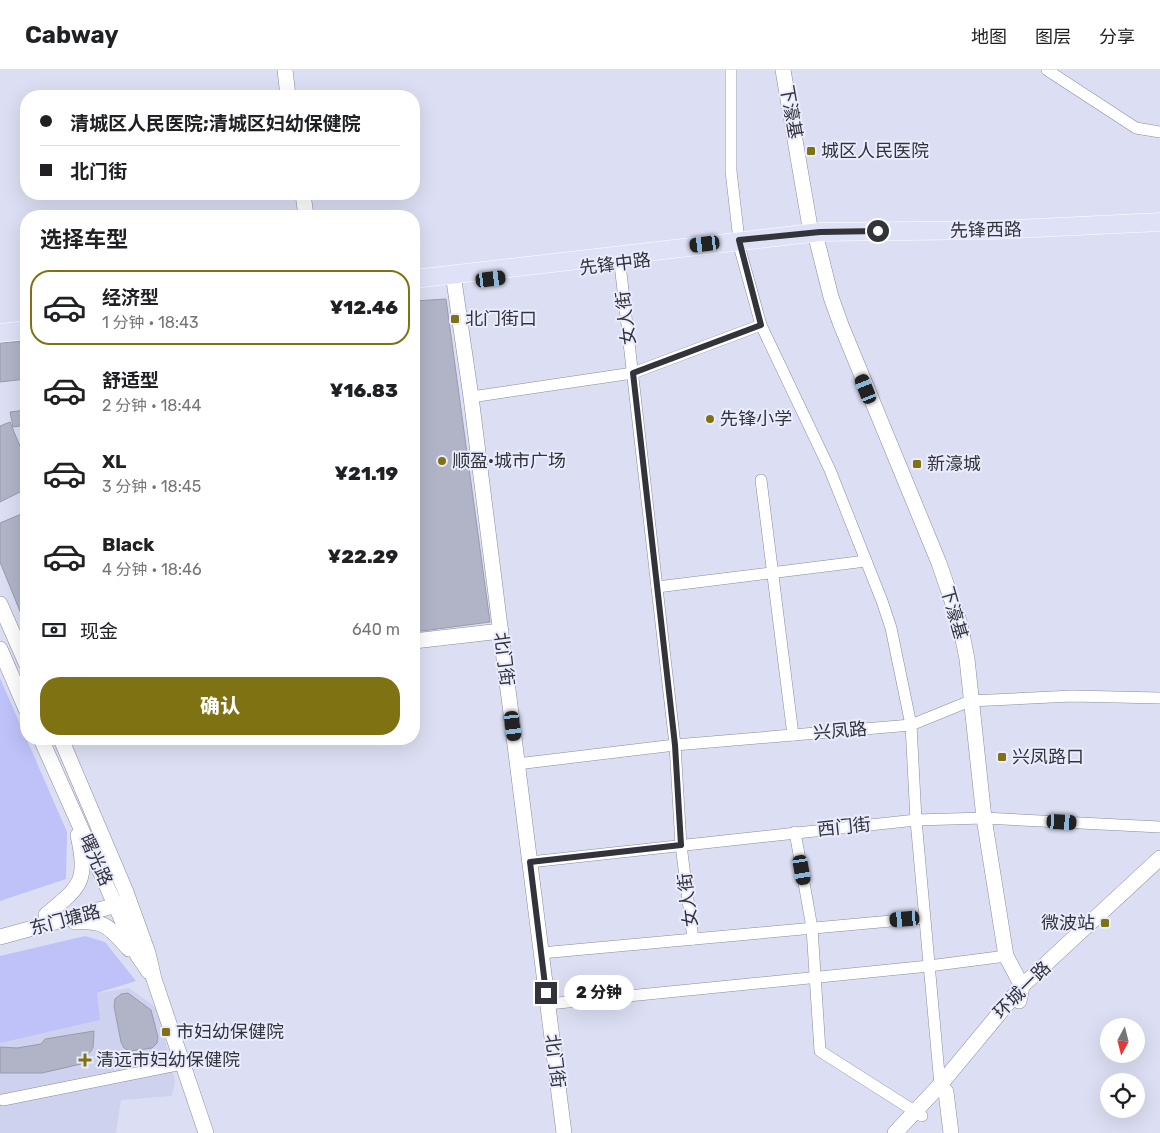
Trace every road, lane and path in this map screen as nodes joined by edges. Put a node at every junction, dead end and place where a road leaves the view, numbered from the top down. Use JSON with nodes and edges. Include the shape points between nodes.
{"nodes":[{"id":1,"x":284,"y":70,"type":"edge"},
{"id":2,"x":731,"y":70,"type":"edge"},
{"id":3,"x":783,"y":70,"type":"edge"},
{"id":4,"x":790,"y":70,"type":"edge"},
{"id":5,"x":1048,"y":70,"type":"edge"},
{"id":6,"x":287,"y":90,"type":"edge"},
{"id":7,"x":1160,"y":132,"type":"edge"},
{"id":8,"x":1160,"y":222,"type":"edge"},
{"id":9,"x":1160,"y":231,"type":"edge"},
{"id":10,"x":816,"y":235,"type":"junction"},
{"id":11,"x":740,"y":245,"type":"junction"},
{"id":12,"x":620,"y":264,"type":"junction"},
{"id":13,"x":420,"y":279,"type":"edge"},
{"id":14,"x":454,"y":279,"type":"junction"},
{"id":15,"x":420,"y":287,"type":"edge"},
{"id":16,"x":20,"y":319,"type":"edge"},
{"id":17,"x":0,"y":321,"type":"edge"},
{"id":18,"x":761,"y":325,"type":"junction"},
{"id":19,"x":20,"y":331,"type":"edge"},
{"id":20,"x":0,"y":333,"type":"edge"},
{"id":21,"x":633,"y":373,"type":"junction"},
{"id":22,"x":471,"y":397,"type":"junction"},
{"id":23,"x":761,"y":480,"type":"dead end"},
{"id":24,"x":866,"y":561,"type":"junction"},
{"id":25,"x":773,"y":572,"type":"junction"},
{"id":26,"x":657,"y":587,"type":"junction"},
{"id":27,"x":0,"y":604,"type":"edge"},
{"id":28,"x":501,"y":631,"type":"junction"},
{"id":29,"x":420,"y":640,"type":"edge"},
{"id":30,"x":0,"y":649,"type":"edge"},
{"id":31,"x":20,"y":649,"type":"edge"},
{"id":32,"x":20,"y":692,"type":"edge"},
{"id":33,"x":1160,"y":698,"type":"edge"},
{"id":34,"x":970,"y":701,"type":"junction"},
{"id":35,"x":911,"y":725,"type":"junction"},
{"id":36,"x":793,"y":735,"type":"junction"},
{"id":37,"x":44,"y":745,"type":"edge"},
{"id":38,"x":63,"y":745,"type":"edge"},
{"id":39,"x":675,"y":745,"type":"junction"},
{"id":40,"x":518,"y":764,"type":"junction"},
{"id":41,"x":71,"y":804,"type":"junction"},
{"id":42,"x":984,"y":818,"type":"junction"},
{"id":43,"x":916,"y":820,"type":"junction"},
{"id":44,"x":1160,"y":827,"type":"edge"},
{"id":45,"x":795,"y":832,"type":"junction"},
{"id":46,"x":681,"y":845,"type":"junction"},
{"id":47,"x":1160,"y":858,"type":"edge"},
{"id":48,"x":530,"y":862,"type":"junction"},
{"id":49,"x":1160,"y":869,"type":"edge"},
{"id":50,"x":121,"y":899,"type":"junction"},
{"id":51,"x":924,"y":918,"type":"junction"},
{"id":52,"x":47,"y":920,"type":"junction"},
{"id":53,"x":0,"y":927,"type":"edge"},
{"id":54,"x":812,"y":928,"type":"junction"},
{"id":55,"x":0,"y":937,"type":"edge"},
{"id":56,"x":692,"y":939,"type":"junction"},
{"id":57,"x":541,"y":953,"type":"junction"},
{"id":58,"x":138,"y":956,"type":"junction"},
{"id":59,"x":1006,"y":956,"type":"junction"},
{"id":60,"x":929,"y":966,"type":"junction"},
{"id":61,"x":816,"y":978,"type":"junction"},
{"id":62,"x":154,"y":979,"type":"junction"},
{"id":63,"x":1022,"y":986,"type":"junction"},
{"id":64,"x":1019,"y":1001,"type":"junction"},
{"id":65,"x":548,"y":1004,"type":"junction"},
{"id":66,"x":182,"y":1064,"type":"junction"},
{"id":67,"x":942,"y":1092,"type":"junction"},
{"id":68,"x":3,"y":1100,"type":"dead end"},
{"id":69,"x":919,"y":1114,"type":"junction"},
{"id":70,"x":206,"y":1133,"type":"edge"},
{"id":71,"x":564,"y":1133,"type":"edge"},
{"id":72,"x":895,"y":1133,"type":"edge"},
{"id":73,"x":906,"y":1133,"type":"edge"},
{"id":74,"x":942,"y":1133,"type":"edge"},
{"id":75,"x":951,"y":1133,"type":"edge"}],
"edges":[{"from":1,"to":6,"type":"street"},
{"from":2,"to":11,"type":"street","via":[[731,171]]},
{"from":3,"to":10,"type":"street","name":"下濠基"},
{"from":4,"to":10,"type":"street","name":"下濠基"},
{"from":5,"to":7,"type":"street","via":[[1136,128]]},
{"from":8,"to":10,"type":"main road","name":"先锋西路"},
{"from":9,"to":10,"type":"main road","name":"先锋西路"},
{"from":10,"to":11,"type":"main road","name":"先锋中路"},
{"from":10,"to":34,"type":"street","name":"下濠基","via":[[841,325],[939,563],[960,624]]},
{"from":11,"to":12,"type":"main road","name":"先锋中路"},
{"from":11,"to":14,"type":"main road","name":"先锋中路"},
{"from":11,"to":18,"type":"street"},
{"from":12,"to":14,"type":"main road","name":"先锋中路"},
{"from":12,"to":21,"type":"street","name":"女人街"},
{"from":13,"to":14,"type":"main road","name":"先锋中路"},
{"from":14,"to":15,"type":"main road","name":"先锋中路"},
{"from":14,"to":22,"type":"street","name":"北门街"},
{"from":16,"to":17,"type":"main road"},
{"from":18,"to":21,"type":"street"},
{"from":18,"to":24,"type":"street","via":[[830,470]]},
{"from":19,"to":20,"type":"main road"},
{"from":21,"to":22,"type":"street"},
{"from":21,"to":26,"type":"street","name":"女人街"},
{"from":22,"to":28,"type":"street","name":"北门街"},
{"from":23,"to":25,"type":"street"},
{"from":24,"to":25,"type":"street"},
{"from":24,"to":35,"type":"street","via":[[891,628]]},
{"from":25,"to":26,"type":"street"},
{"from":25,"to":36,"type":"street"},
{"from":26,"to":39,"type":"street","name":"女人街"},
{"from":27,"to":31,"type":"street"},
{"from":28,"to":29,"type":"street"},
{"from":28,"to":40,"type":"street","name":"北门街"},
{"from":30,"to":32,"type":"street"},
{"from":33,"to":34,"type":"street","name":"兴凤路","via":[[1072,696]]},
{"from":34,"to":35,"type":"street","name":"兴凤路"},
{"from":34,"to":42,"type":"street","name":"下濠基"},
{"from":35,"to":36,"type":"street","name":"兴凤路"},
{"from":35,"to":43,"type":"street"},
{"from":36,"to":39,"type":"street","name":"兴凤路"},
{"from":37,"to":41,"type":"street","name":"曙光路"},
{"from":38,"to":50,"type":"street","name":"曙光路"},
{"from":39,"to":40,"type":"street","name":"兴凤路"},
{"from":39,"to":46,"type":"street","name":"女人街"},
{"from":40,"to":48,"type":"street","name":"北门街"},
{"from":41,"to":50,"type":"street","name":"曙光路"},
{"from":41,"to":52,"type":"street","via":[[83,872],[75,889]]},
{"from":42,"to":43,"type":"street","name":"西门街"},
{"from":42,"to":44,"type":"street","name":"西门街"},
{"from":42,"to":59,"type":"street","name":"下濠基"},
{"from":43,"to":45,"type":"street","name":"西门街"},
{"from":43,"to":51,"type":"street"},
{"from":45,"to":46,"type":"street","name":"西门街"},
{"from":45,"to":54,"type":"street"},
{"from":46,"to":48,"type":"street","name":"西门街"},
{"from":46,"to":56,"type":"street","name":"女人街"},
{"from":47,"to":63,"type":"street","name":"环城一路"},
{"from":48,"to":57,"type":"street","name":"北门街"},
{"from":49,"to":64,"type":"street","name":"环城一路"},
{"from":50,"to":52,"type":"street","name":"东门塘路"},
{"from":50,"to":58,"type":"street","name":"曙光路"},
{"from":50,"to":62,"type":"street","name":"曙光路","via":[[148,953]]},
{"from":51,"to":54,"type":"street"},
{"from":51,"to":60,"type":"street"},
{"from":52,"to":53,"type":"street","name":"东门塘路"},
{"from":52,"to":55,"type":"street","name":"东门塘路"},
{"from":52,"to":58,"type":"street","via":[[101,924],[112,929]]},
{"from":54,"to":56,"type":"street"},
{"from":54,"to":61,"type":"street"},
{"from":56,"to":57,"type":"street"},
{"from":57,"to":65,"type":"street","name":"北门街"},
{"from":58,"to":62,"type":"street","name":"曙光路"},
{"from":59,"to":60,"type":"street"},
{"from":59,"to":63,"type":"street","name":"下濠基"},
{"from":60,"to":61,"type":"street"},
{"from":60,"to":67,"type":"street"},
{"from":61,"to":65,"type":"street"},
{"from":61,"to":69,"type":"street","via":[[820,1052]]},
{"from":62,"to":66,"type":"street","name":"曙光路"},
{"from":63,"to":64,"type":"street"},
{"from":63,"to":67,"type":"street","name":"环城一路"},
{"from":64,"to":67,"type":"street","name":"环城一路"},
{"from":65,"to":71,"type":"street","name":"北门街"},
{"from":66,"to":68,"type":"street"},
{"from":66,"to":70,"type":"street","name":"曙光路"},
{"from":67,"to":69,"type":"street","name":"环城一路"},
{"from":67,"to":74,"type":"street"},
{"from":67,"to":75,"type":"street"},
{"from":69,"to":72,"type":"street","name":"环城一路"},
{"from":69,"to":73,"type":"street","name":"环城一路"}]}
